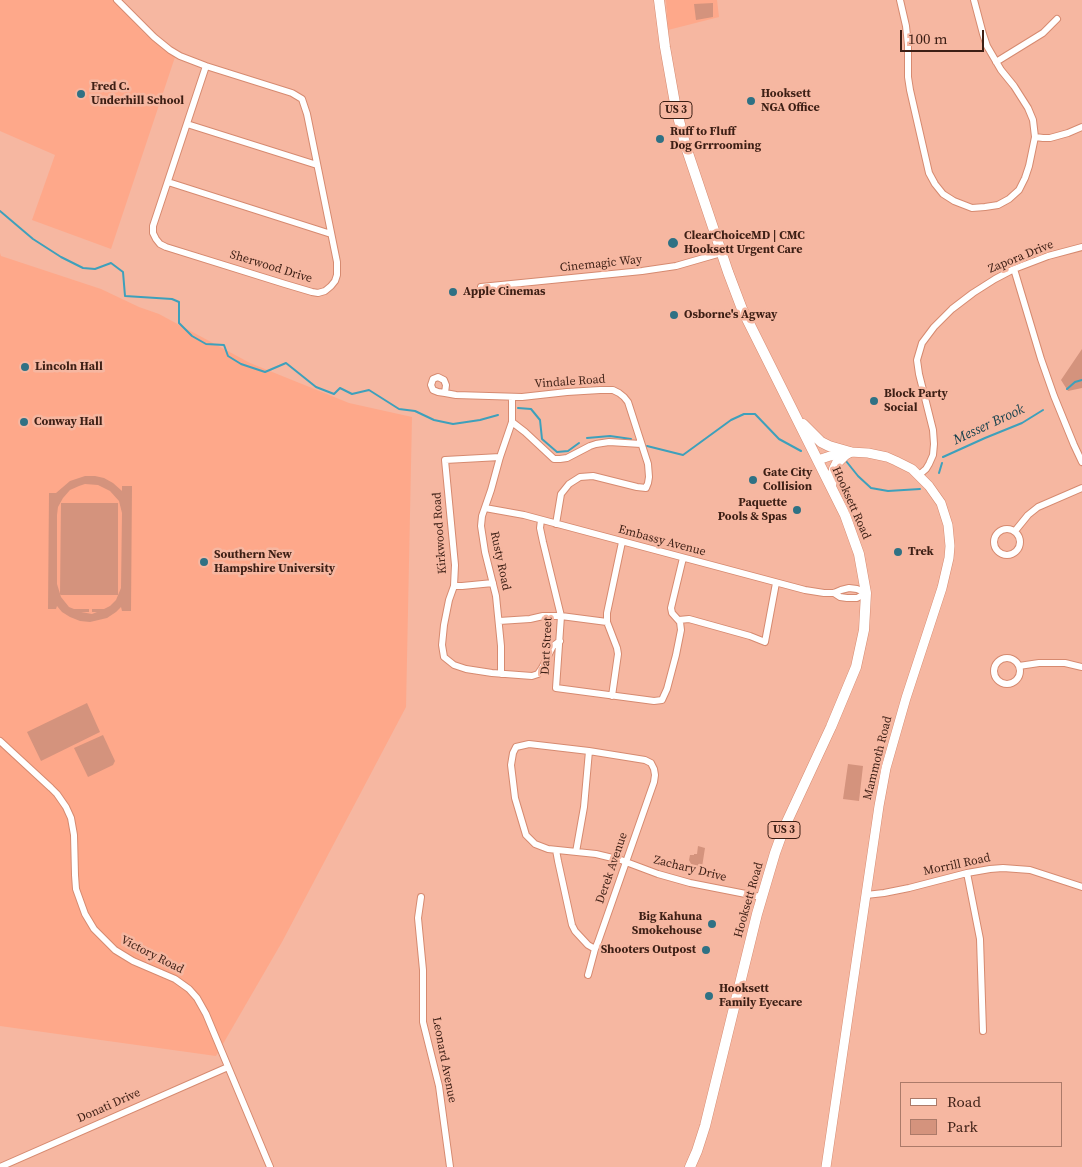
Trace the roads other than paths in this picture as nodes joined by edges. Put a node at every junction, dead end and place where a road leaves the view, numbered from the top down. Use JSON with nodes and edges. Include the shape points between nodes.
{"nodes":[{"id":1,"x":117,"y":0,"type":"edge"},
{"id":2,"x":659,"y":0,"type":"edge"},
{"id":3,"x":900,"y":0,"type":"edge"},
{"id":4,"x":974,"y":0,"type":"edge"},
{"id":5,"x":1057,"y":19,"type":"dead end"},
{"id":6,"x":996,"y":62,"type":"junction"},
{"id":7,"x":206,"y":66,"type":"junction"},
{"id":8,"x":187,"y":124,"type":"junction"},
{"id":9,"x":1082,"y":126,"type":"edge"},
{"id":10,"x":1035,"y":137,"type":"junction"},
{"id":11,"x":317,"y":166,"type":"junction"},
{"id":12,"x":168,"y":182,"type":"junction"},
{"id":13,"x":331,"y":234,"type":"junction"},
{"id":14,"x":1082,"y":247,"type":"edge"},
{"id":15,"x":722,"y":253,"type":"junction"},
{"id":16,"x":1014,"y":269,"type":"junction"},
{"id":17,"x":481,"y":287,"type":"dead end"},
{"id":18,"x":445,"y":393,"type":"dead end"},
{"id":19,"x":512,"y":397,"type":"junction"},
{"id":20,"x":797,"y":419,"type":"junction"},
{"id":21,"x":512,"y":422,"type":"junction"},
{"id":22,"x":641,"y":444,"type":"junction"},
{"id":23,"x":850,"y":452,"type":"junction"},
{"id":24,"x":500,"y":457,"type":"junction"},
{"id":25,"x":818,"y":460,"type":"junction"},
{"id":26,"x":1082,"y":462,"type":"edge"},
{"id":27,"x":919,"y":475,"type":"junction"},
{"id":28,"x":831,"y":486,"type":"junction"},
{"id":29,"x":1082,"y":488,"type":"edge"},
{"id":30,"x":485,"y":508,"type":"junction"},
{"id":31,"x":541,"y":520,"type":"junction"},
{"id":32,"x":556,"y":524,"type":"junction"},
{"id":33,"x":1014,"y":531,"type":"junction"},
{"id":34,"x":622,"y":542,"type":"junction"},
{"id":35,"x":683,"y":558,"type":"junction"},
{"id":36,"x":494,"y":583,"type":"junction"},
{"id":37,"x":776,"y":583,"type":"junction"},
{"id":38,"x":454,"y":586,"type":"junction"},
{"id":39,"x":866,"y":593,"type":"junction"},
{"id":40,"x":561,"y":616,"type":"junction"},
{"id":41,"x":679,"y":620,"type":"junction"},
{"id":42,"x":499,"y":621,"type":"junction"},
{"id":43,"x":607,"y":622,"type":"junction"},
{"id":44,"x":560,"y":641,"type":"junction"},
{"id":45,"x":1019,"y":666,"type":"junction"},
{"id":46,"x":1082,"y":666,"type":"edge"},
{"id":47,"x":501,"y":674,"type":"junction"},
{"id":48,"x":612,"y":696,"type":"junction"},
{"id":49,"x":0,"y":741,"type":"edge"},
{"id":50,"x":589,"y":751,"type":"junction"},
{"id":51,"x":556,"y":850,"type":"junction"},
{"id":52,"x":576,"y":852,"type":"junction"},
{"id":53,"x":626,"y":862,"type":"junction"},
{"id":54,"x":967,"y":873,"type":"junction"},
{"id":55,"x":1082,"y":887,"type":"edge"},
{"id":56,"x":866,"y":895,"type":"junction"},
{"id":57,"x":421,"y":897,"type":"dead end"},
{"id":58,"x":761,"y":897,"type":"junction"},
{"id":59,"x":595,"y":949,"type":"junction"},
{"id":60,"x":588,"y":975,"type":"dead end"},
{"id":61,"x":983,"y":1031,"type":"dead end"},
{"id":62,"x":228,"y":1067,"type":"junction"},
{"id":63,"x":0,"y":1167,"type":"edge"},
{"id":64,"x":270,"y":1167,"type":"edge"},
{"id":65,"x":450,"y":1167,"type":"edge"},
{"id":66,"x":690,"y":1167,"type":"edge"},
{"id":67,"x":826,"y":1167,"type":"edge"}],
"edges":[{"from":1,"to":7,"type":"street","name":"Sherwood Drive","via":[[170,50]]},
{"from":2,"to":15,"type":"main road","name":"Hooksett Road","number":"US 3","via":[[676,109]]},
{"from":3,"to":10,"type":"street","via":[[906,26],[910,90],[929,172],[943,194],[972,208],[1009,199],[1025,178]]},
{"from":4,"to":6,"type":"street","via":[[987,46]]},
{"from":5,"to":6,"type":"street","via":[[1043,33]]},
{"from":6,"to":10,"type":"street","via":[[1028,108]]},
{"from":7,"to":8,"type":"street","name":"Sherwood Drive"},
{"from":7,"to":11,"type":"street","name":"Sherwood Drive","via":[[302,99]]},
{"from":8,"to":11,"type":"street"},
{"from":8,"to":12,"type":"street","name":"Sherwood Drive"},
{"from":9,"to":10,"type":"street","via":[[1050,138]]},
{"from":11,"to":13,"type":"street","name":"Sherwood Drive"},
{"from":12,"to":13,"type":"street"},
{"from":12,"to":13,"type":"street","name":"Sherwood Drive","via":[[153,226],[156,239],[166,247],[318,292],[331,286],[338,275]]},
{"from":14,"to":16,"type":"street","name":"Zapora Drive"},
{"from":15,"to":17,"type":"street","name":"Cinemagic Way","via":[[682,265],[642,271]]},
{"from":15,"to":20,"type":"main road","name":"Hooksett Road","number":"US 3","via":[[742,309]]},
{"from":16,"to":26,"type":"street","via":[[1047,378]]},
{"from":16,"to":27,"type":"street","name":"Zapora Drive","via":[[972,293],[952,309],[922,343],[917,360],[934,444],[929,464]]},
{"from":18,"to":19,"type":"street","name":"Vindale Road"},
{"from":19,"to":21,"type":"street","name":"Rusty Road"},
{"from":19,"to":22,"type":"street","name":"Vindale Road","via":[[613,390],[628,402]]},
{"from":20,"to":23,"type":"main road","via":[[821,442]]},
{"from":20,"to":25,"type":"main road","name":"Hooksett Road","number":"US 3"},
{"from":21,"to":22,"type":"street","via":[[554,458],[567,458],[596,444]]},
{"from":21,"to":24,"type":"street","name":"Rusty Road"},
{"from":22,"to":32,"type":"street","name":"Vindale Road","via":[[648,464],[646,488],[593,476],[580,477],[561,494]]},
{"from":23,"to":25,"type":"main road","name":"Mammoth Road"},
{"from":23,"to":27,"type":"main road","name":"Mammoth Road","via":[[887,457]]},
{"from":23,"to":28,"type":"main road","via":[[837,463]]},
{"from":24,"to":30,"type":"street","name":"Rusty Road"},
{"from":24,"to":38,"type":"street","name":"Kirkwood Road","via":[[446,460]]},
{"from":25,"to":28,"type":"main road","name":"Hooksett Road","number":"US 3"},
{"from":27,"to":56,"type":"main road","name":"Mammoth Road","via":[[936,495],[945,514],[950,535],[949,558],[886,768]]},
{"from":28,"to":39,"type":"main road","name":"Hooksett Road","number":"US 3","via":[[856,543]]},
{"from":29,"to":33,"type":"street","via":[[1038,507]]},
{"from":30,"to":31,"type":"street","name":"Embassy Avenue"},
{"from":30,"to":36,"type":"street","name":"Rusty Road","via":[[482,532]]},
{"from":31,"to":32,"type":"street","name":"Embassy Avenue"},
{"from":31,"to":40,"type":"street","name":"Dart Street","via":[[540,528]]},
{"from":32,"to":34,"type":"street","name":"Embassy Avenue"},
{"from":33,"to":33,"type":"street","via":[[1005,529],[996,535],[994,542],[998,551],[1008,554],[1017,550],[1020,540]]},
{"from":34,"to":35,"type":"street","name":"Embassy Avenue"},
{"from":34,"to":43,"type":"street"},
{"from":35,"to":37,"type":"street","name":"Embassy Avenue"},
{"from":35,"to":41,"type":"street","via":[[670,608]]},
{"from":36,"to":38,"type":"street"},
{"from":36,"to":42,"type":"street","name":"Rusty Road"},
{"from":37,"to":39,"type":"street","name":"Embassy Avenue","via":[[810,591],[834,593],[849,588]]},
{"from":37,"to":41,"type":"street","via":[[765,642],[689,619]]},
{"from":38,"to":47,"type":"street","name":"Kirkwood Road","via":[[444,625],[444,657],[466,669]]},
{"from":39,"to":58,"type":"main road","name":"Hooksett Road","number":"US 3","via":[[862,646],[856,667],[784,828]]},
{"from":40,"to":42,"type":"street"},
{"from":40,"to":43,"type":"street"},
{"from":40,"to":44,"type":"street","name":"Dart Street"},
{"from":41,"to":48,"type":"street","via":[[679,642],[662,700]]},
{"from":42,"to":47,"type":"street","name":"Rusty Road"},
{"from":43,"to":48,"type":"street","via":[[618,654]]},
{"from":44,"to":47,"type":"street","via":[[553,646],[538,674]]},
{"from":44,"to":48,"type":"street","name":"Dart Street","via":[[556,688]]},
{"from":45,"to":45,"type":"street","via":[[1011,659],[1000,660],[994,669],[996,677],[1002,683],[1013,683],[1019,677]]},
{"from":45,"to":46,"type":"street","via":[[1039,663]]},
{"from":49,"to":62,"type":"street","name":"Victory Road","via":[[51,788],[66,807],[74,835],[76,889],[89,922],[115,950],[189,989],[206,1014]]},
{"from":50,"to":51,"type":"street","name":"Zachary Drive","via":[[529,744],[516,747],[512,753],[515,798],[526,835],[541,847]]},
{"from":50,"to":52,"type":"street"},
{"from":50,"to":53,"type":"street","name":"Derek Avenue","via":[[645,760],[654,769],[654,782]]},
{"from":51,"to":52,"type":"street","name":"Zachary Drive"},
{"from":51,"to":59,"type":"street","via":[[572,925]]},
{"from":52,"to":53,"type":"street","name":"Zachary Drive"},
{"from":53,"to":58,"type":"street","name":"Zachary Drive","via":[[658,874]]},
{"from":53,"to":59,"type":"street","name":"Derek Avenue"},
{"from":54,"to":55,"type":"street","name":"Morrill Road","via":[[1016,868]]},
{"from":54,"to":56,"type":"street","name":"Morrill Road"},
{"from":54,"to":61,"type":"street","via":[[980,939]]},
{"from":56,"to":67,"type":"main road","name":"Mammoth Road"},
{"from":57,"to":65,"type":"street","name":"Leonard Avenue","via":[[418,918],[423,1022],[439,1086]]},
{"from":58,"to":66,"type":"main road","name":"Hooksett Road","number":"US 3","via":[[704,1126]]},
{"from":59,"to":60,"type":"street","name":"Derek Avenue"},
{"from":62,"to":63,"type":"street","name":"Donati Drive"},
{"from":62,"to":64,"type":"street","name":"Victory Road"}]}
